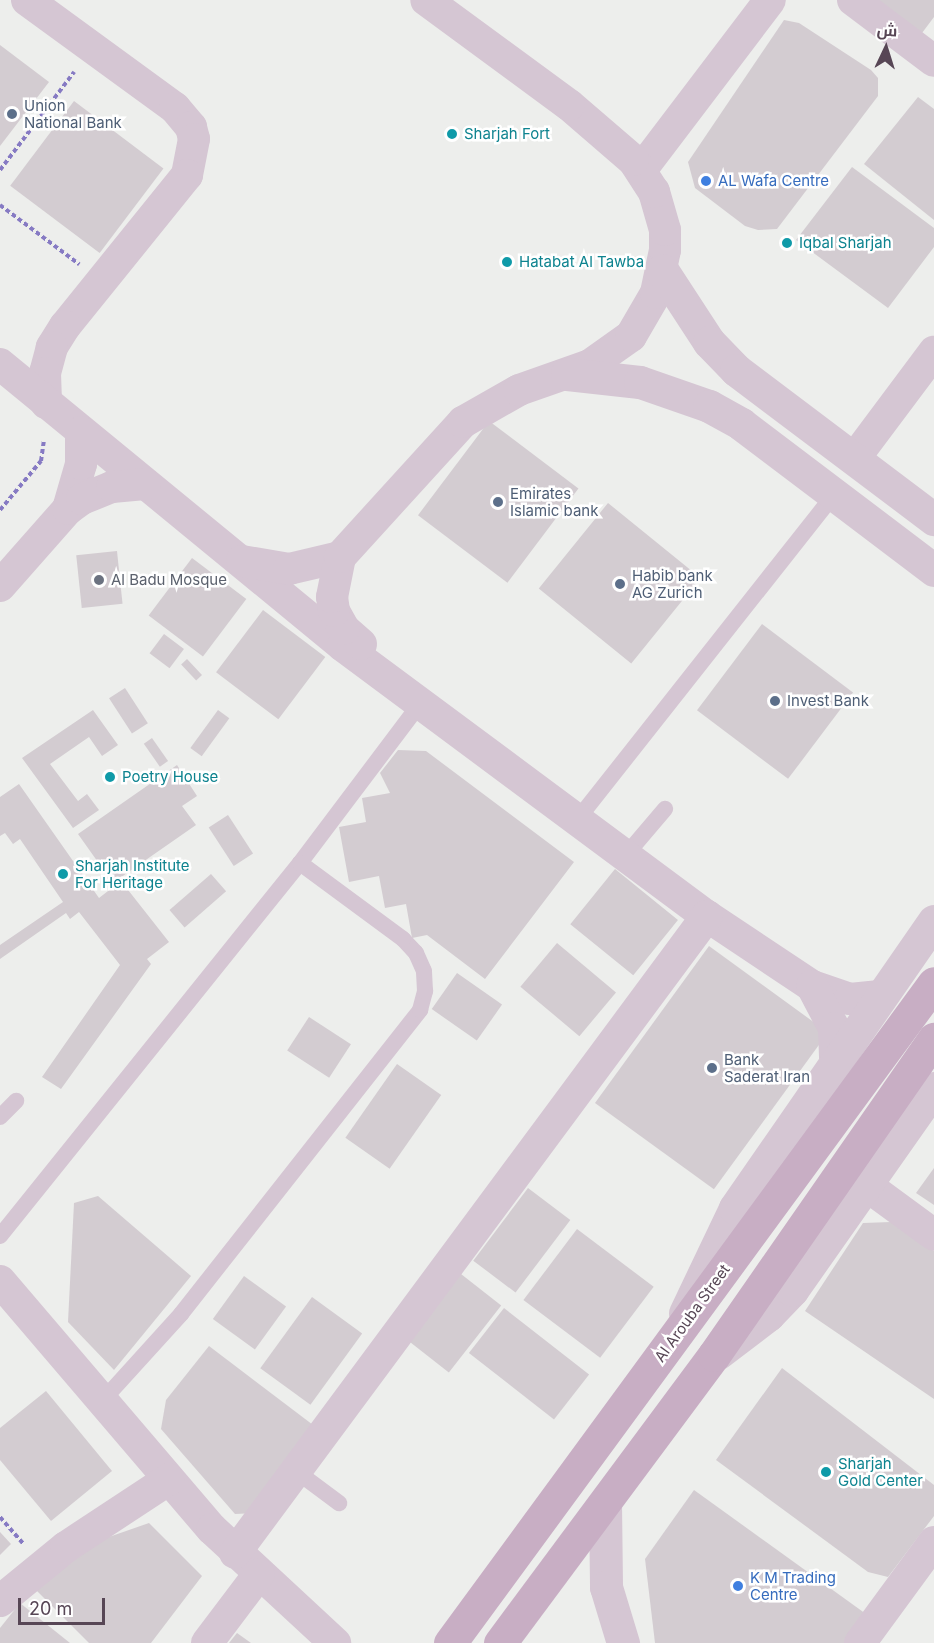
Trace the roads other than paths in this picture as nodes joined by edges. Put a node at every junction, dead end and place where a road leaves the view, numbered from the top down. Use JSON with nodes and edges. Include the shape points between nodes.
{"nodes":[{"id":1,"x":27,"y":0,"type":"edge"},
{"id":2,"x":426,"y":0,"type":"edge"},
{"id":3,"x":770,"y":0,"type":"edge"},
{"id":4,"x":852,"y":0,"type":"edge"},
{"id":5,"x":934,"y":61,"type":"edge"},
{"id":6,"x":642,"y":170,"type":"junction"},
{"id":7,"x":662,"y":270,"type":"junction"},
{"id":8,"x":934,"y":352,"type":"edge"},
{"id":9,"x":0,"y":364,"type":"edge"},
{"id":10,"x":567,"y":374,"type":"junction"},
{"id":11,"x":46,"y":403,"type":"junction"},
{"id":12,"x":81,"y":432,"type":"junction"},
{"id":13,"x":854,"y":459,"type":"junction"},
{"id":14,"x":145,"y":484,"type":"junction"},
{"id":15,"x":834,"y":495,"type":"junction"},
{"id":16,"x":69,"y":509,"type":"junction"},
{"id":17,"x":934,"y":519,"type":"edge"},
{"id":18,"x":340,"y":557,"type":"junction"},
{"id":19,"x":237,"y":560,"type":"junction"},
{"id":20,"x":922,"y":560,"type":"edge"},
{"id":21,"x":0,"y":586,"type":"edge"},
{"id":22,"x":934,"y":591,"type":"edge"},
{"id":23,"x":419,"y":705,"type":"junction"},
{"id":24,"x":665,"y":809,"type":"dead end"},
{"id":25,"x":577,"y":820,"type":"junction"},
{"id":26,"x":625,"y":856,"type":"junction"},
{"id":27,"x":300,"y":863,"type":"junction"},
{"id":28,"x":707,"y":916,"type":"junction"},
{"id":29,"x":934,"y":921,"type":"edge"},
{"id":30,"x":934,"y":983,"type":"edge"},
{"id":31,"x":812,"y":987,"type":"junction"},
{"id":32,"x":880,"y":996,"type":"junction"},
{"id":33,"x":934,"y":1039,"type":"edge"},
{"id":34,"x":835,"y":1059,"type":"junction"},
{"id":35,"x":934,"y":1088,"type":"edge"},
{"id":36,"x":16,"y":1101,"type":"dead end"},
{"id":37,"x":0,"y":1117,"type":"edge"},
{"id":38,"x":866,"y":1185,"type":"junction"},
{"id":39,"x":934,"y":1235,"type":"edge"},
{"id":40,"x":0,"y":1236,"type":"edge"},
{"id":41,"x":3,"y":1289,"type":"edge"},
{"id":42,"x":679,"y":1332,"type":"junction"},
{"id":43,"x":714,"y":1355,"type":"junction"},
{"id":44,"x":104,"y":1399,"type":"junction"},
{"id":45,"x":296,"y":1471,"type":"junction"},
{"id":46,"x":169,"y":1479,"type":"junction"},
{"id":47,"x":339,"y":1503,"type":"dead end"},
{"id":48,"x":605,"y":1503,"type":"junction"},
{"id":49,"x":934,"y":1542,"type":"edge"},
{"id":50,"x":235,"y":1553,"type":"junction"},
{"id":51,"x":259,"y":1574,"type":"junction"},
{"id":52,"x":0,"y":1601,"type":"edge"},
{"id":53,"x":207,"y":1643,"type":"edge"},
{"id":54,"x":335,"y":1643,"type":"edge"},
{"id":55,"x":450,"y":1643,"type":"edge"},
{"id":56,"x":500,"y":1643,"type":"edge"},
{"id":57,"x":623,"y":1643,"type":"edge"},
{"id":58,"x":860,"y":1643,"type":"edge"}],
"edges":[{"from":1,"to":11,"type":"street","via":[[175,108],[191,127],[194,139],[187,175],[52,347],[45,374]]},
{"from":2,"to":6,"type":"street","via":[[569,105]]},
{"from":3,"to":6,"type":"street"},
{"from":4,"to":5,"type":"street"},
{"from":6,"to":7,"type":"street","via":[[661,210],[665,230]]},
{"from":7,"to":10,"type":"street","via":[[656,294],[631,336],[612,352]]},
{"from":7,"to":13,"type":"street","via":[[709,342],[736,370]]},
{"from":8,"to":13,"type":"street"},
{"from":9,"to":11,"type":"street"},
{"from":10,"to":15,"type":"street","via":[[640,382],[709,406],[741,423]]},
{"from":10,"to":18,"type":"street","via":[[499,398],[463,422]]},
{"from":11,"to":12,"type":"street"},
{"from":12,"to":14,"type":"street"},
{"from":12,"to":16,"type":"street","via":[[81,464]]},
{"from":13,"to":17,"type":"street"},
{"from":14,"to":16,"type":"street","via":[[97,492]]},
{"from":14,"to":19,"type":"street"},
{"from":15,"to":20,"type":"street"},
{"from":15,"to":25,"type":"lane"},
{"from":16,"to":21,"type":"street"},
{"from":18,"to":19,"type":"street","via":[[289,569]]},
{"from":18,"to":23,"type":"street","via":[[332,597],[338,621],[403,680]]},
{"from":19,"to":23,"type":"street"},
{"from":20,"to":22,"type":"street"},
{"from":23,"to":25,"type":"street"},
{"from":23,"to":27,"type":"lane"},
{"from":24,"to":26,"type":"lane"},
{"from":25,"to":26,"type":"street"},
{"from":26,"to":28,"type":"street"},
{"from":27,"to":40,"type":"lane"},
{"from":27,"to":44,"type":"lane","via":[[403,939],[416,954],[426,991],[420,1010],[181,1314]]},
{"from":28,"to":31,"type":"street"},
{"from":28,"to":45,"type":"street"},
{"from":29,"to":32,"type":"street"},
{"from":30,"to":42,"type":"main road","name":"Al Arouba Street"},
{"from":31,"to":32,"type":"street","via":[[850,999]]},
{"from":31,"to":34,"type":"street","via":[[834,1028]]},
{"from":32,"to":34,"type":"street"},
{"from":33,"to":43,"type":"main road"},
{"from":34,"to":42,"type":"street","via":[[731,1216],[698,1281]]},
{"from":35,"to":38,"type":"street"},
{"from":36,"to":37,"type":"lane"},
{"from":38,"to":39,"type":"street"},
{"from":38,"to":43,"type":"street","via":[[792,1290],[768,1315]]},
{"from":41,"to":44,"type":"street"},
{"from":42,"to":55,"type":"main road","name":"Al Arouba Street"},
{"from":43,"to":48,"type":"main road"},
{"from":44,"to":46,"type":"street"},
{"from":45,"to":47,"type":"lane"},
{"from":45,"to":50,"type":"street"},
{"from":46,"to":50,"type":"street"},
{"from":46,"to":52,"type":"street","via":[[66,1547]]},
{"from":48,"to":56,"type":"main road"},
{"from":48,"to":57,"type":"street","via":[[606,1587]]},
{"from":49,"to":58,"type":"street"},
{"from":50,"to":51,"type":"street"},
{"from":51,"to":53,"type":"street"},
{"from":51,"to":54,"type":"street"}]}
